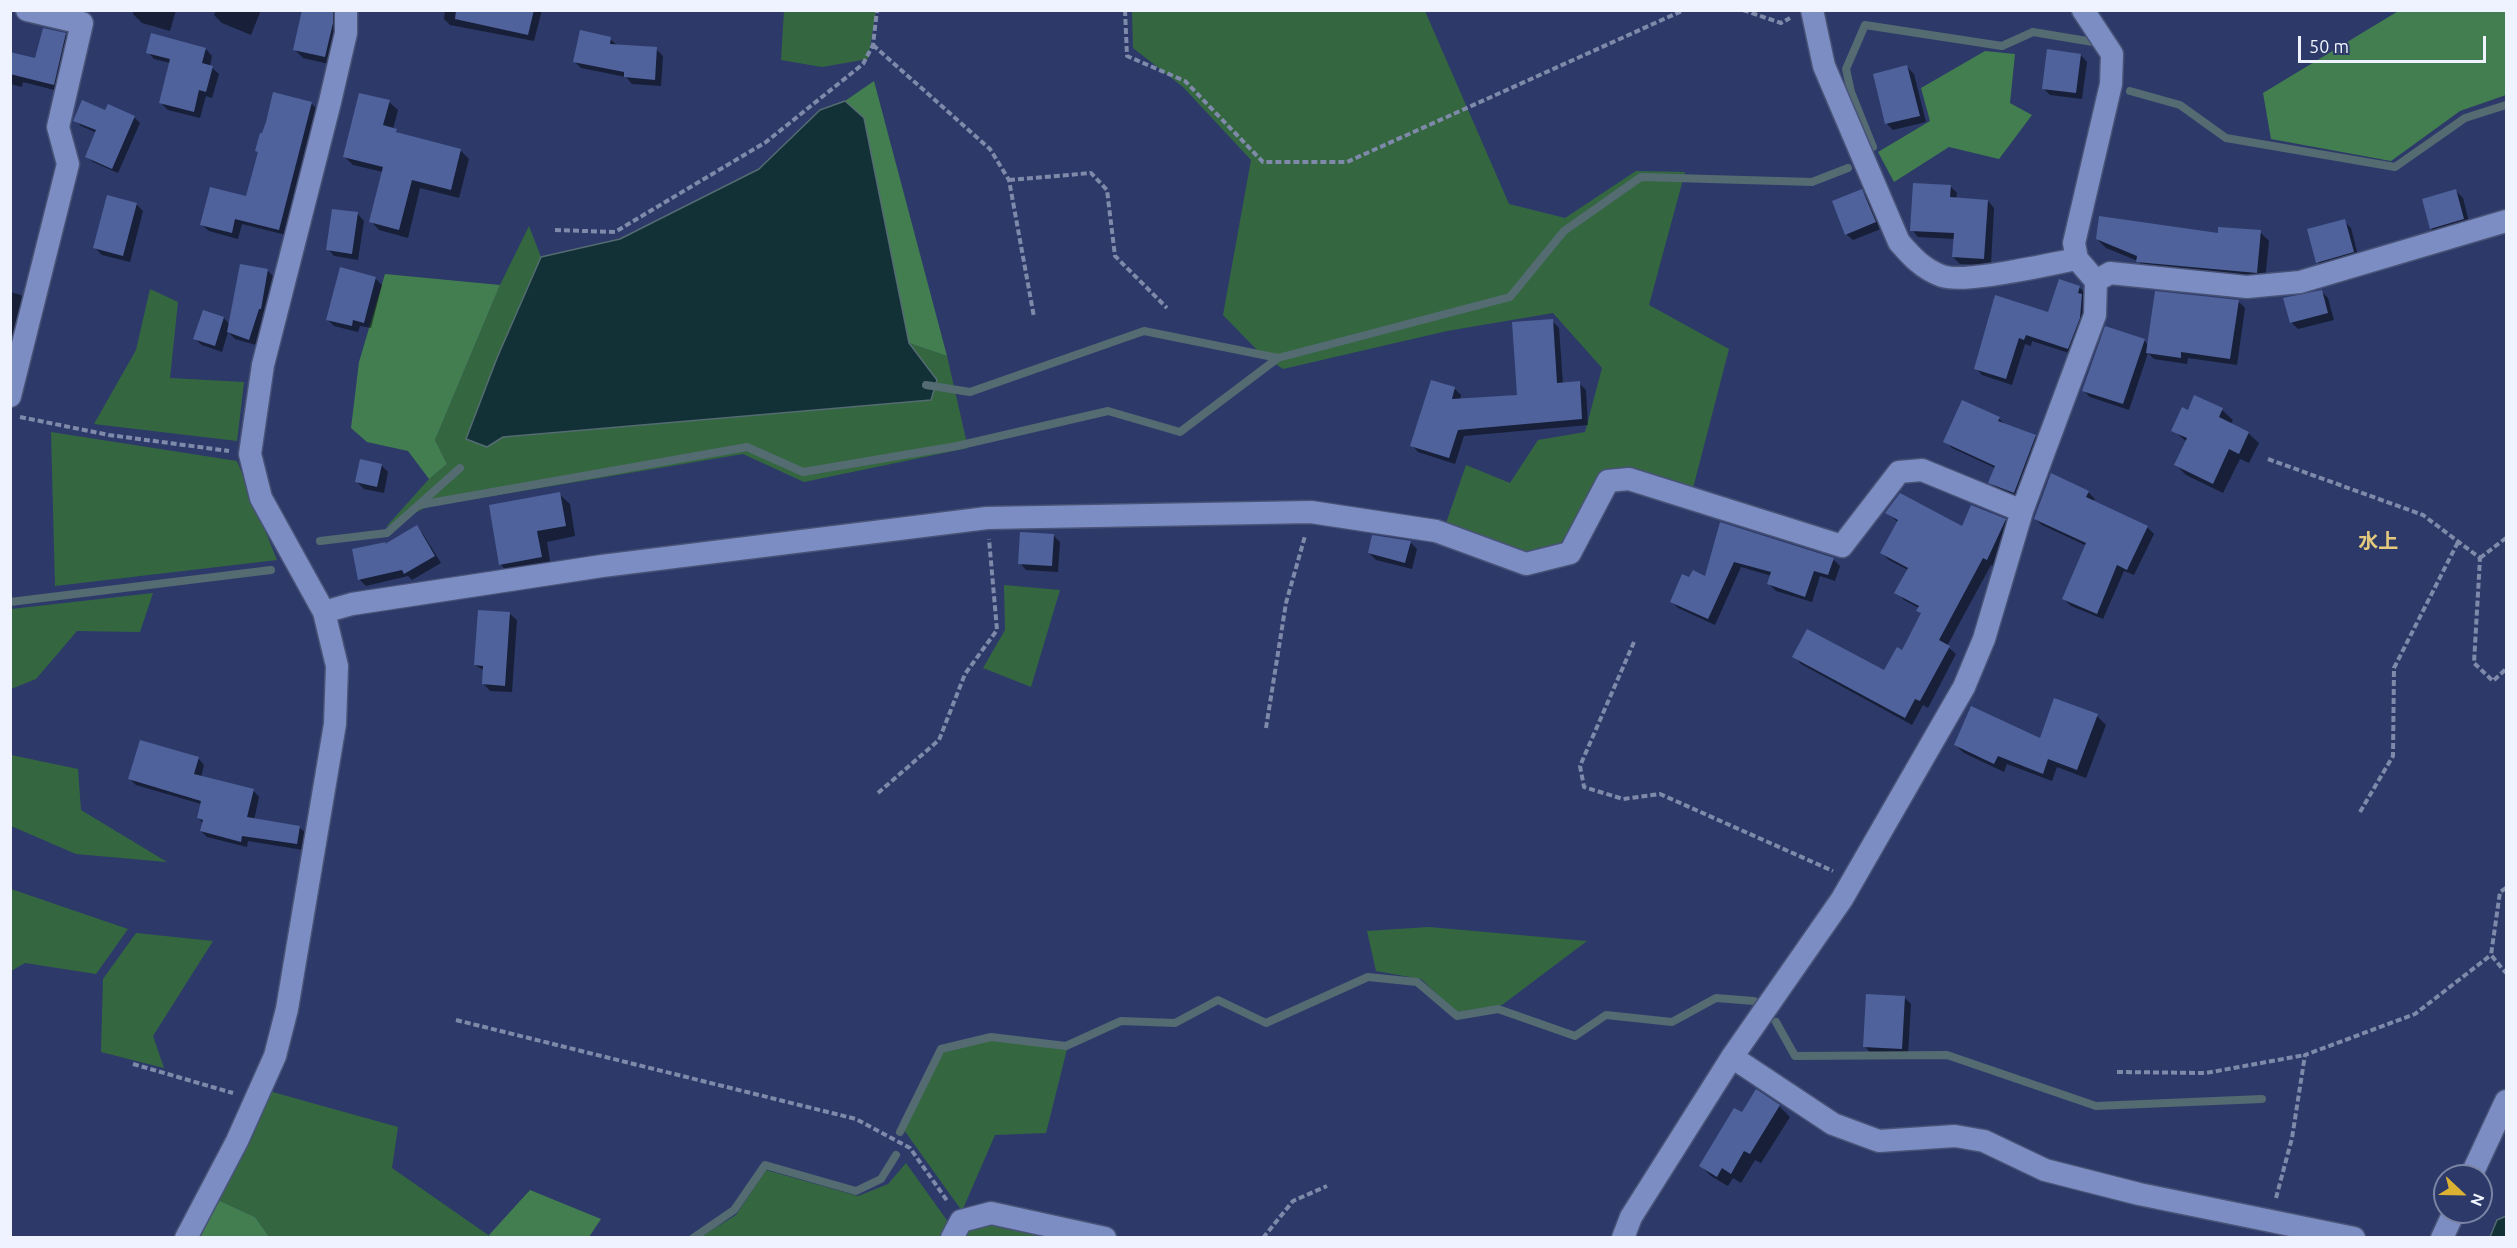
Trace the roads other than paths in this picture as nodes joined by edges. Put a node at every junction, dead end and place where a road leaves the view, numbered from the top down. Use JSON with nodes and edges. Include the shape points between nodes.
{"nodes":[{"id":1,"x":27,"y":10,"type":"edge"},
{"id":2,"x":346,"y":10,"type":"edge"},
{"id":3,"x":2083,"y":10,"type":"edge"},
{"id":4,"x":1804,"y":13,"type":"edge"},
{"id":5,"x":2506,"y":221,"type":"edge"},
{"id":6,"x":2076,"y":260,"type":"junction"},
{"id":7,"x":2096,"y":281,"type":"junction"},
{"id":8,"x":10,"y":396,"type":"edge"},
{"id":9,"x":2022,"y":511,"type":"junction"},
{"id":10,"x":324,"y":612,"type":"junction"},
{"id":11,"x":1732,"y":1057,"type":"junction"},
{"id":12,"x":2506,"y":1101,"type":"edge"},
{"id":13,"x":2476,"y":1164,"type":"edge"},
{"id":14,"x":2448,"y":1224,"type":"edge"},
{"id":15,"x":957,"y":1229,"type":"edge"},
{"id":16,"x":186,"y":1238,"type":"edge"},
{"id":17,"x":1105,"y":1238,"type":"edge"},
{"id":18,"x":1623,"y":1238,"type":"edge"},
{"id":19,"x":2354,"y":1238,"type":"edge"},
{"id":20,"x":2442,"y":1238,"type":"edge"}],
"edges":[{"from":1,"to":8,"type":"street","via":[[82,23],[58,127],[68,164]]},
{"from":2,"to":10,"type":"street","via":[[346,33],[330,102],[263,365],[250,454],[261,498]]},
{"from":3,"to":6,"type":"street","via":[[2112,54],[2111,84],[2074,243]]},
{"from":4,"to":6,"type":"street","via":[[1899,242],[1917,263],[1944,277],[1978,277]]},
{"from":5,"to":7,"type":"street","via":[[2300,282],[2247,288],[2110,273]]},
{"from":6,"to":7,"type":"street"},
{"from":7,"to":9,"type":"street","via":[[2096,315]]},
{"from":9,"to":10,"type":"street","via":[[1922,470],[1899,472],[1842,546],[1629,479],[1608,481],[1570,553],[1526,564],[1436,531],[1311,512],[987,518],[602,566],[352,604]]},
{"from":9,"to":11,"type":"street","via":[[1984,639],[1964,687],[1853,879]]},
{"from":10,"to":16,"type":"street","via":[[336,666],[335,724],[287,1009],[275,1056],[257,1100]]},
{"from":11,"to":18,"type":"street","via":[[1631,1217]]},
{"from":11,"to":19,"type":"street","via":[[1833,1124],[1879,1140],[1955,1136],[1984,1141],[2045,1170],[2139,1194]]},
{"from":12,"to":13,"type":"street"},
{"from":14,"to":20,"type":"street"},
{"from":15,"to":17,"type":"street","via":[[991,1213]]}]}
